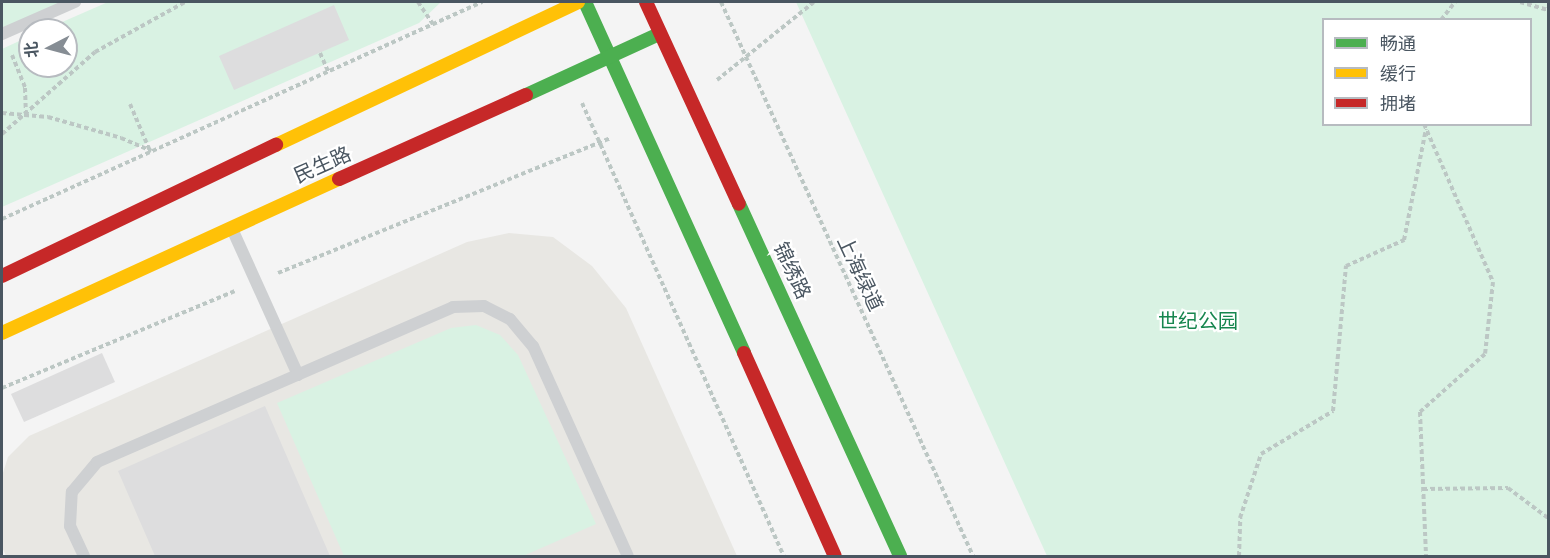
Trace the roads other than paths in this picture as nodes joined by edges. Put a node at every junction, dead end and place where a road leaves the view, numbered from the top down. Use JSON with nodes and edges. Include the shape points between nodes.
{"nodes":[{"id":1,"x":75,"y":2,"type":"edge"},
{"id":2,"x":578,"y":2,"type":"edge"},
{"id":3,"x":585,"y":2,"type":"edge"},
{"id":4,"x":646,"y":2,"type":"edge"},
{"id":5,"x":2,"y":34,"type":"edge"},
{"id":6,"x":659,"y":34,"type":"junction"},
{"id":7,"x":609,"y":57,"type":"junction"},
{"id":8,"x":232,"y":229,"type":"junction"},
{"id":9,"x":2,"y":276,"type":"edge"},
{"id":10,"x":2,"y":333,"type":"edge"},
{"id":11,"x":298,"y":375,"type":"junction"},
{"id":12,"x":84,"y":556,"type":"edge"},
{"id":13,"x":628,"y":556,"type":"edge"},
{"id":14,"x":835,"y":556,"type":"edge"},
{"id":15,"x":900,"y":556,"type":"edge"}],
"edges":[{"from":1,"to":5,"type":"lane"},
{"from":2,"to":9,"type":"main road","name":"民生路"},
{"from":3,"to":7,"type":"main road"},
{"from":4,"to":6,"type":"main road","name":"锦绣路"},
{"from":6,"to":7,"type":"main road","name":"民生路"},
{"from":6,"to":15,"type":"main road","name":"锦绣路"},
{"from":7,"to":8,"type":"main road","name":"民生路"},
{"from":7,"to":14,"type":"main road"},
{"from":8,"to":10,"type":"main road","name":"民生路"},
{"from":8,"to":11,"type":"lane"},
{"from":11,"to":12,"type":"lane","via":[[97,462],[72,492],[70,526]]},
{"from":11,"to":13,"type":"lane","via":[[453,307],[484,306],[510,319],[533,346]]}]}
